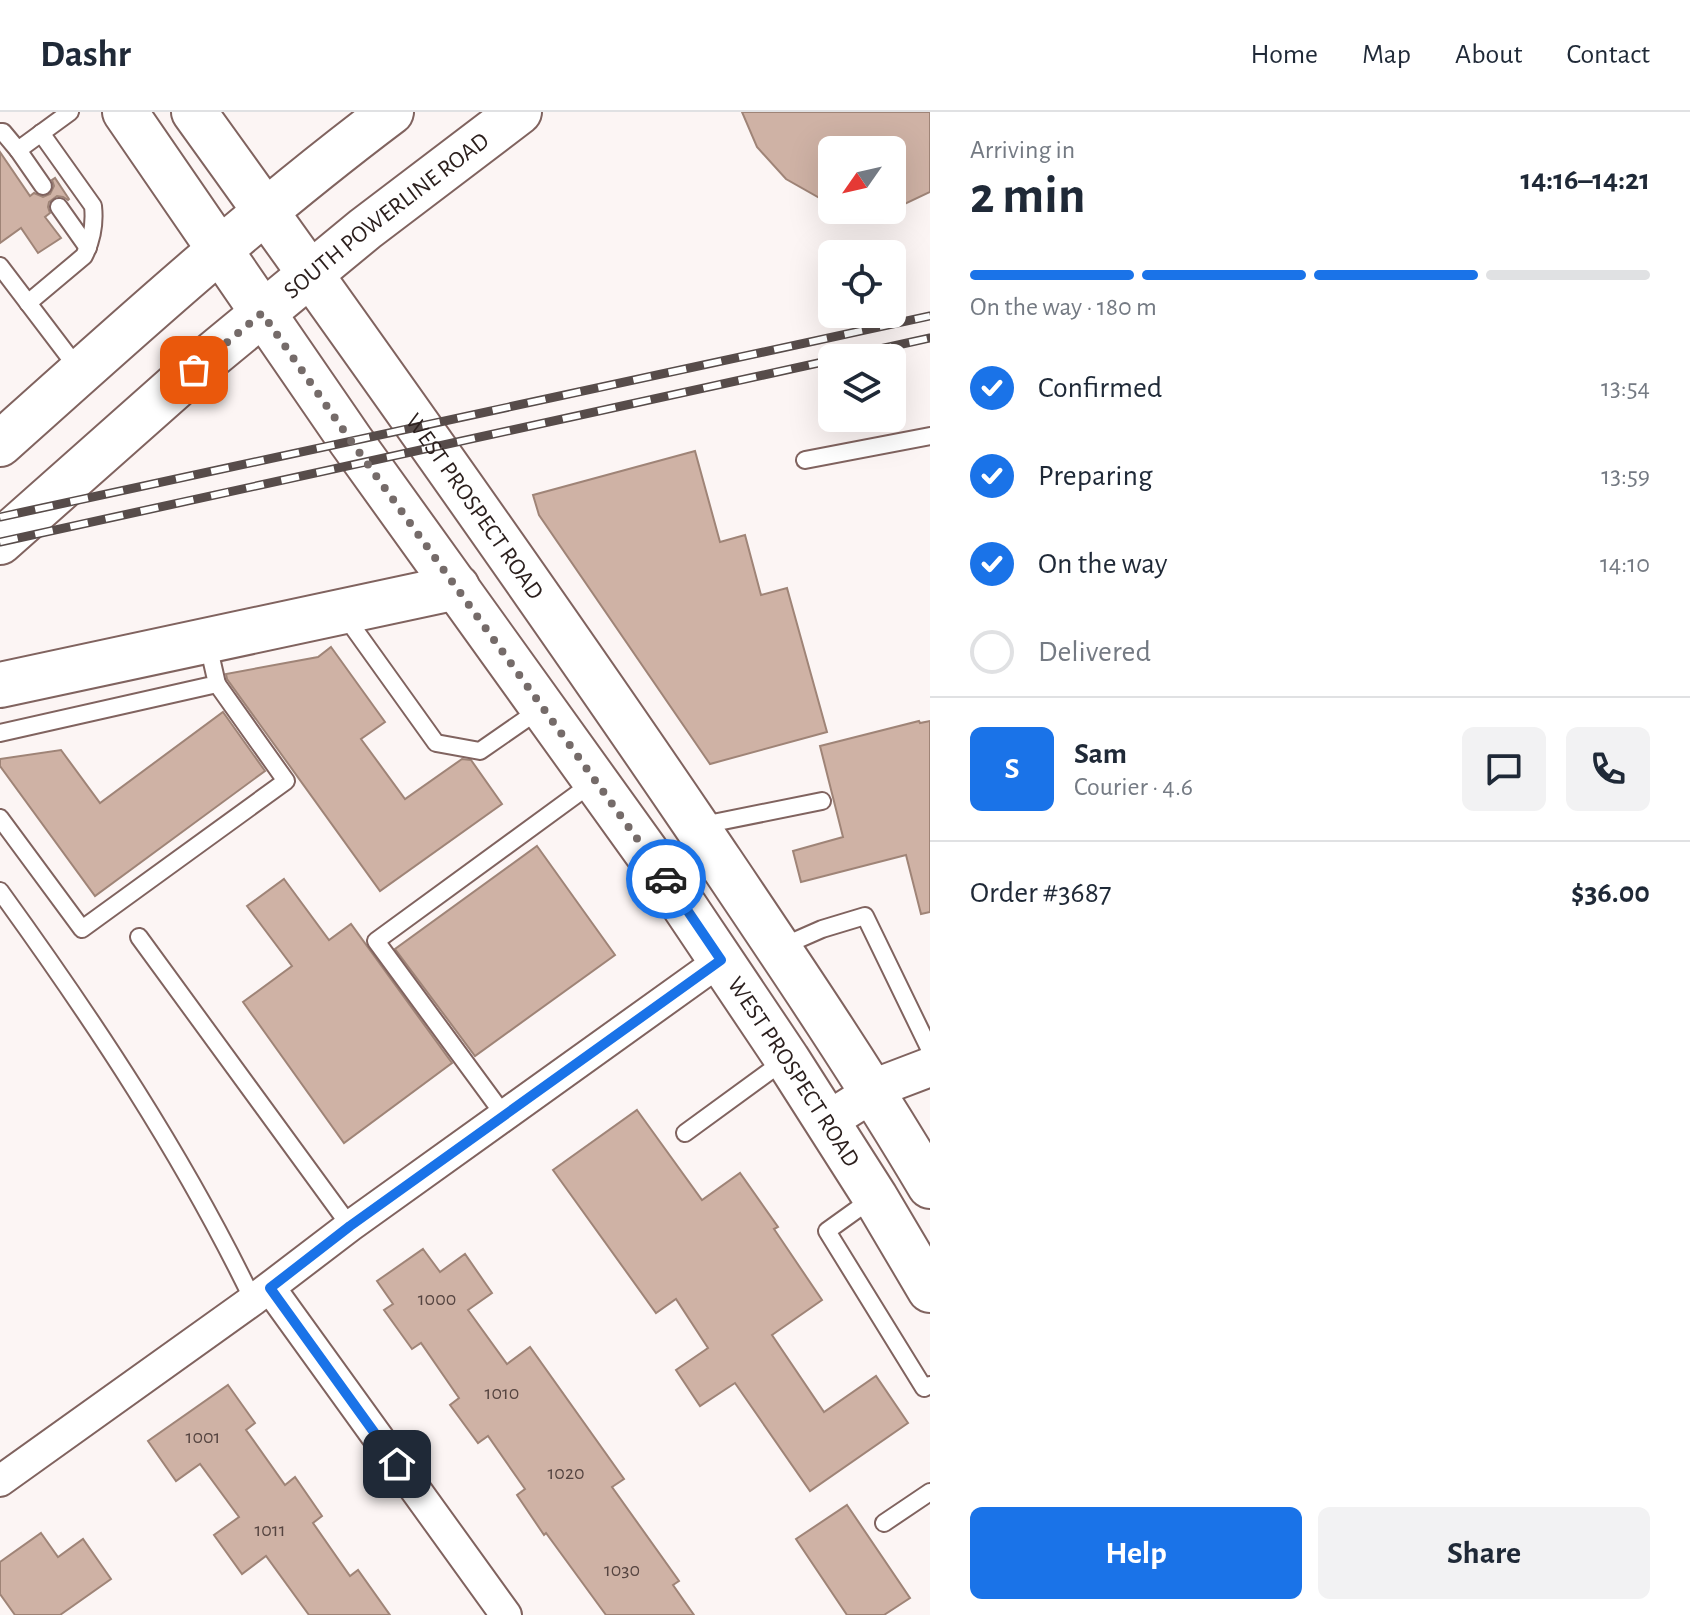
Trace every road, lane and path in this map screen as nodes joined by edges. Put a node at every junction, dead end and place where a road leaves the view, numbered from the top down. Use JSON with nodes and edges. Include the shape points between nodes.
{"nodes":[{"id":1,"x":70,"y":112,"type":"edge"},
{"id":2,"x":125,"y":112,"type":"edge"},
{"id":3,"x":194,"y":112,"type":"edge"},
{"id":4,"x":391,"y":112,"type":"edge"},
{"id":5,"x":519,"y":112,"type":"edge"},
{"id":6,"x":0,"y":132,"type":"edge"},
{"id":7,"x":41,"y":133,"type":"junction"},
{"id":8,"x":18,"y":150,"type":"junction"},
{"id":9,"x":43,"y":186,"type":"dead end"},
{"id":10,"x":59,"y":207,"type":"dead end"},
{"id":11,"x":266,"y":212,"type":"junction"},
{"id":12,"x":88,"y":248,"type":"junction"},
{"id":13,"x":220,"y":251,"type":"junction"},
{"id":14,"x":0,"y":266,"type":"edge"},
{"id":15,"x":310,"y":273,"type":"junction"},
{"id":16,"x":28,"y":303,"type":"junction"},
{"id":17,"x":262,"y":313,"type":"junction"},
{"id":18,"x":81,"y":372,"type":"junction"},
{"id":19,"x":930,"y":436,"type":"edge"},
{"id":20,"x":0,"y":444,"type":"edge"},
{"id":21,"x":805,"y":460,"type":"dead end"},
{"id":22,"x":0,"y":542,"type":"edge"},
{"id":23,"x":457,"y":587,"type":"junction"},
{"id":24,"x":342,"y":612,"type":"junction"},
{"id":25,"x":207,"y":640,"type":"junction"},
{"id":26,"x":217,"y":684,"type":"junction"},
{"id":27,"x":0,"y":685,"type":"edge"},
{"id":28,"x":543,"y":707,"type":"junction"},
{"id":29,"x":0,"y":733,"type":"edge"},
{"id":30,"x":596,"y":780,"type":"junction"},
{"id":31,"x":822,"y":801,"type":"dead end"},
{"id":32,"x":0,"y":818,"type":"edge"},
{"id":33,"x":696,"y":826,"type":"junction"},
{"id":34,"x":0,"y":891,"type":"edge"},
{"id":35,"x":139,"y":937,"type":"dead end"},
{"id":36,"x":777,"y":949,"type":"junction"},
{"id":37,"x":721,"y":960,"type":"junction"},
{"id":38,"x":930,"y":1050,"type":"edge"},
{"id":39,"x":787,"y":1059,"type":"junction"},
{"id":40,"x":930,"y":1067,"type":"edge"},
{"id":41,"x":872,"y":1093,"type":"junction"},
{"id":42,"x":504,"y":1115,"type":"junction"},
{"id":43,"x":826,"y":1122,"type":"junction"},
{"id":44,"x":685,"y":1133,"type":"dead end"},
{"id":45,"x":930,"y":1186,"type":"edge"},
{"id":46,"x":875,"y":1197,"type":"junction"},
{"id":47,"x":350,"y":1226,"type":"junction"},
{"id":48,"x":930,"y":1290,"type":"edge"},
{"id":49,"x":262,"y":1294,"type":"junction"},
{"id":50,"x":930,"y":1385,"type":"edge"},
{"id":51,"x":0,"y":1481,"type":"edge"},
{"id":52,"x":930,"y":1492,"type":"edge"},
{"id":53,"x":884,"y":1523,"type":"dead end"},
{"id":54,"x":506,"y":1615,"type":"edge"}],
"edges":[{"from":1,"to":7,"type":"lane"},
{"from":2,"to":13,"type":"main road","name":"WEST PROSPECT ROAD"},
{"from":3,"to":11,"type":"main road","name":"WEST PROSPECT ROAD"},
{"from":4,"to":11,"type":"main road"},
{"from":5,"to":15,"type":"main road","name":"SOUTH POWERLINE ROAD"},
{"from":6,"to":8,"type":"lane"},
{"from":7,"to":8,"type":"lane"},
{"from":7,"to":12,"type":"lane","via":[[93,206]]},
{"from":8,"to":9,"type":"lane"},
{"from":10,"to":12,"type":"lane"},
{"from":11,"to":13,"type":"main road"},
{"from":11,"to":15,"type":"main road","name":"WEST PROSPECT ROAD"},
{"from":12,"to":16,"type":"lane"},
{"from":13,"to":17,"type":"main road","name":"WEST PROSPECT ROAD"},
{"from":13,"to":18,"type":"main road"},
{"from":14,"to":16,"type":"lane"},
{"from":15,"to":17,"type":"main road","name":"SOUTH POWERLINE ROAD"},
{"from":15,"to":33,"type":"main road","name":"WEST PROSPECT ROAD"},
{"from":16,"to":18,"type":"lane"},
{"from":17,"to":22,"type":"main road","name":"SOUTH POWERLINE ROAD"},
{"from":17,"to":23,"type":"main road","name":"WEST PROSPECT ROAD"},
{"from":18,"to":20,"type":"main road"},
{"from":19,"to":21,"type":"lane"},
{"from":23,"to":24,"type":"main road"},
{"from":23,"to":28,"type":"main road","name":"WEST PROSPECT ROAD"},
{"from":24,"to":25,"type":"main road"},
{"from":24,"to":28,"type":"lane","via":[[436,743],[480,751]]},
{"from":25,"to":26,"type":"lane"},
{"from":25,"to":27,"type":"main road"},
{"from":26,"to":29,"type":"lane"},
{"from":26,"to":32,"type":"lane","via":[[286,781],[82,929]]},
{"from":28,"to":30,"type":"main road","name":"WEST PROSPECT ROAD"},
{"from":30,"to":37,"type":"main road","name":"WEST PROSPECT ROAD"},
{"from":30,"to":42,"type":"lane","via":[[376,941]]},
{"from":31,"to":33,"type":"lane"},
{"from":33,"to":36,"type":"main road","name":"WEST PROSPECT ROAD"},
{"from":34,"to":49,"type":"lane","via":[[73,992],[170,1143],[228,1248]]},
{"from":35,"to":47,"type":"lane"},
{"from":36,"to":38,"type":"lane","via":[[865,916]]},
{"from":36,"to":41,"type":"main road","name":"WEST PROSPECT ROAD"},
{"from":37,"to":39,"type":"main road","name":"WEST PROSPECT ROAD"},
{"from":37,"to":42,"type":"street"},
{"from":39,"to":43,"type":"main road","name":"WEST PROSPECT ROAD"},
{"from":39,"to":44,"type":"lane"},
{"from":40,"to":41,"type":"street"},
{"from":41,"to":43,"type":"street"},
{"from":41,"to":45,"type":"main road","name":"WEST PROSPECT ROAD"},
{"from":42,"to":47,"type":"street"},
{"from":43,"to":46,"type":"main road","name":"WEST PROSPECT ROAD"},
{"from":46,"to":48,"type":"main road","name":"WEST PROSPECT ROAD"},
{"from":46,"to":50,"type":"lane","via":[[827,1231],[924,1388]]},
{"from":47,"to":49,"type":"street"},
{"from":49,"to":51,"type":"street"},
{"from":49,"to":54,"type":"street"},
{"from":52,"to":53,"type":"lane"}]}
